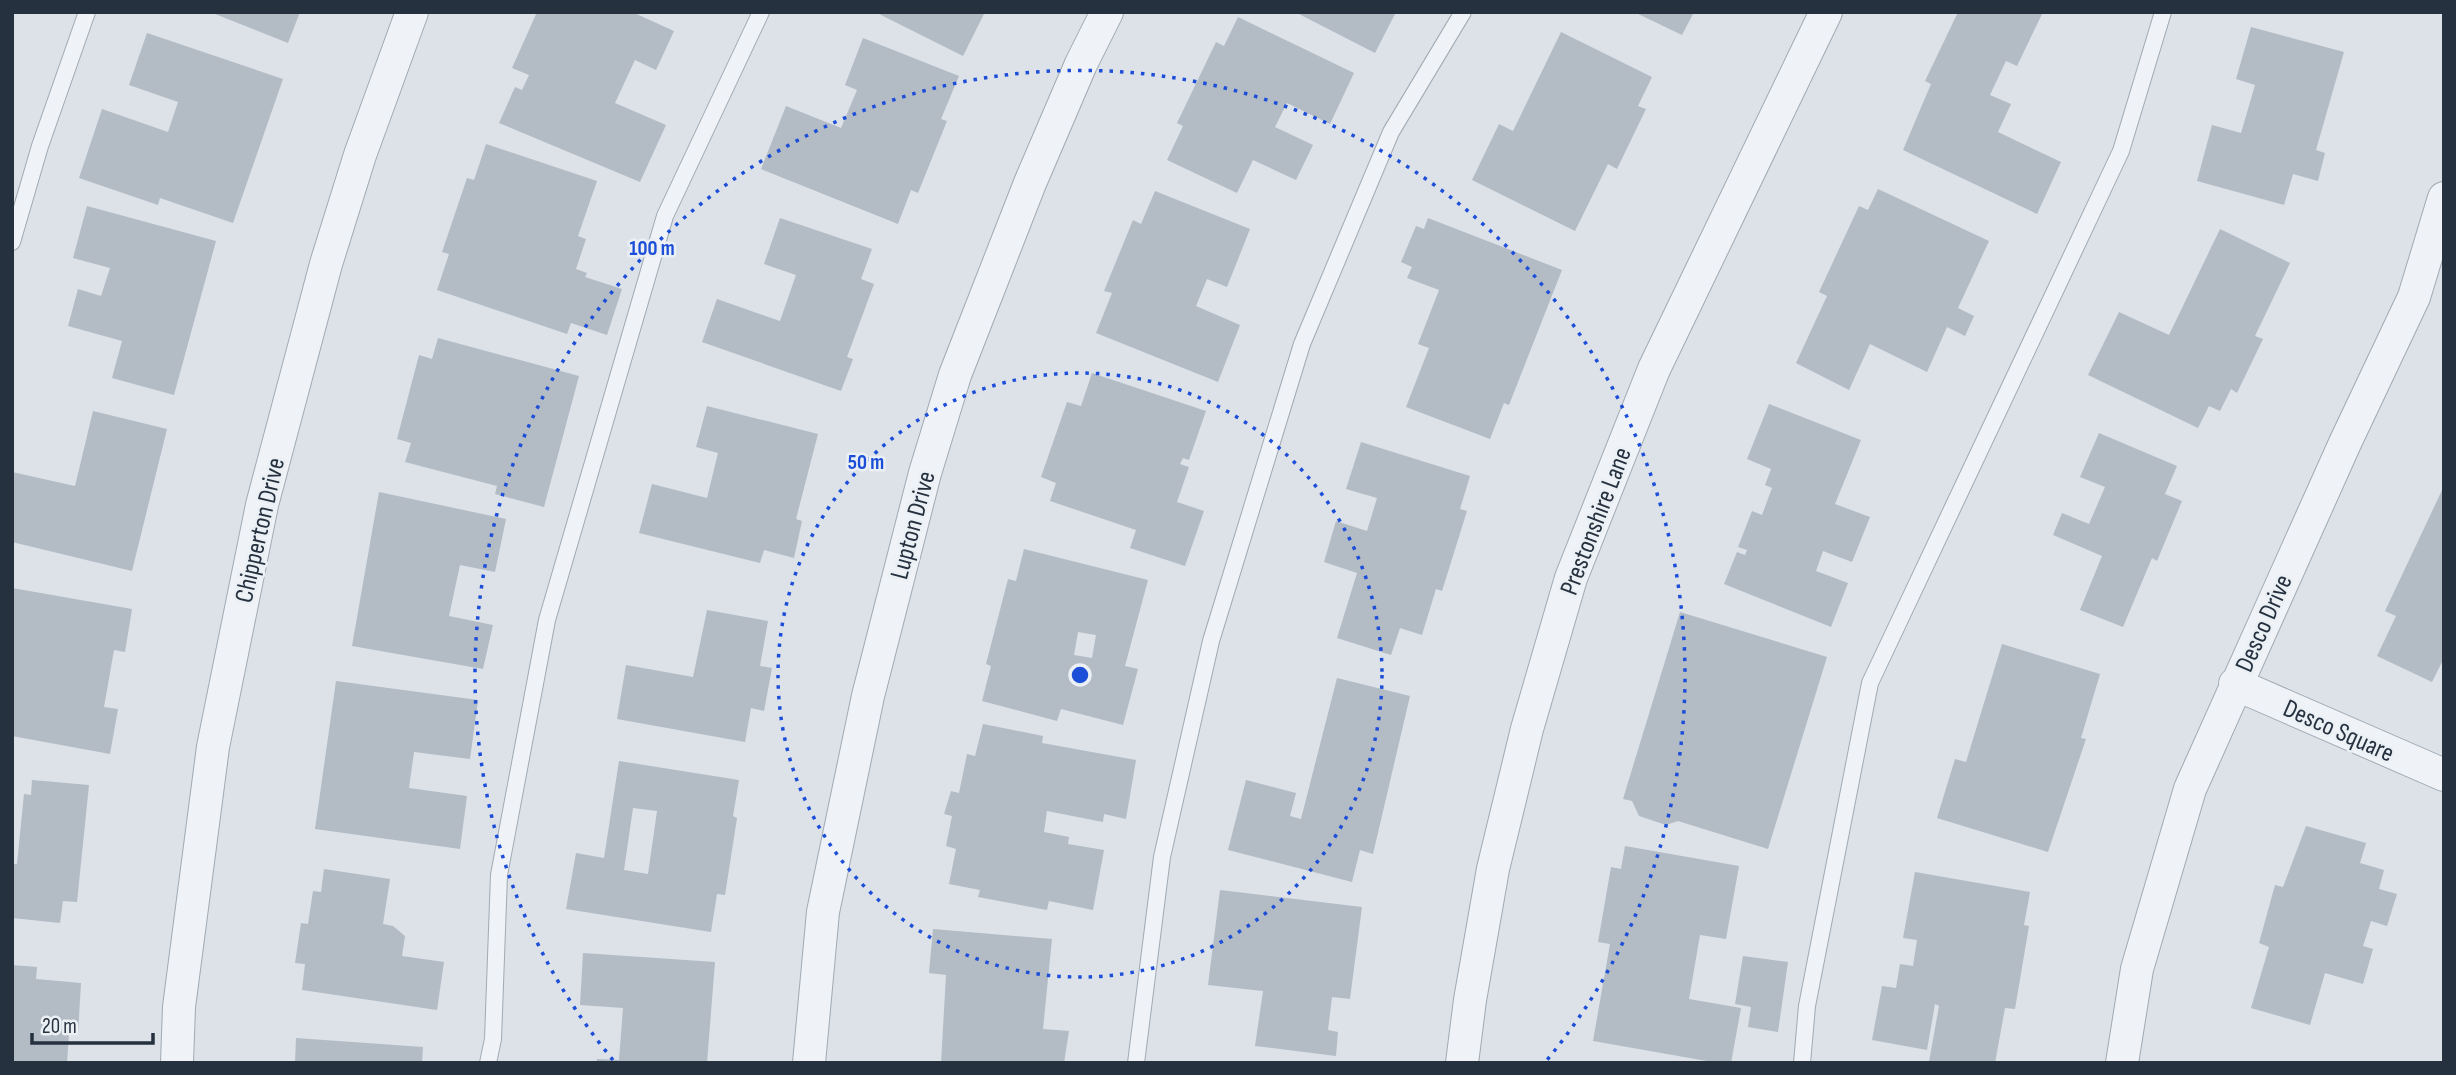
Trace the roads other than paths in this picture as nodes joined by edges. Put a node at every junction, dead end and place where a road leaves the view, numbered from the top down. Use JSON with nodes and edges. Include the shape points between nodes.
{"nodes":[{"id":1,"x":87,"y":12,"type":"edge"},
{"id":2,"x":412,"y":12,"type":"edge"},
{"id":3,"x":761,"y":12,"type":"edge"},
{"id":4,"x":1107,"y":12,"type":"edge"},
{"id":5,"x":1463,"y":12,"type":"edge"},
{"id":6,"x":1826,"y":12,"type":"edge"},
{"id":7,"x":2163,"y":12,"type":"edge"},
{"id":8,"x":2444,"y":198,"type":"edge"},
{"id":9,"x":12,"y":242,"type":"edge"},
{"id":10,"x":2235,"y":684,"type":"junction"},
{"id":11,"x":2444,"y":775,"type":"edge"},
{"id":12,"x":177,"y":1063,"type":"edge"},
{"id":13,"x":488,"y":1063,"type":"edge"},
{"id":14,"x":809,"y":1063,"type":"edge"},
{"id":15,"x":1136,"y":1063,"type":"edge"},
{"id":16,"x":1462,"y":1063,"type":"edge"},
{"id":17,"x":1802,"y":1063,"type":"edge"},
{"id":18,"x":2122,"y":1063,"type":"edge"}],
"edges":[{"from":1,"to":9,"type":"lane"},
{"from":2,"to":12,"type":"street","name":"Chipperton Drive","via":[[334,240],[262,505],[213,747],[179,1007]]},
{"from":3,"to":13,"type":"lane","via":[[665,216],[547,620],[499,875]]},
{"from":4,"to":14,"type":"street","name":"Lupton Drive","via":[[1025,195],[955,375],[925,473],[868,696],[823,912]]},
{"from":5,"to":15,"type":"lane","via":[[1391,132],[1302,344],[1208,654],[1162,857]]},
{"from":6,"to":16,"type":"street","name":"Prestonshire Lane","via":[[1654,369],[1571,578],[1493,869]]},
{"from":7,"to":17,"type":"lane","via":[[2121,151],[1870,683],[1807,1006]]},
{"from":8,"to":10,"type":"street","name":"Desco Drive","via":[[2414,298]]},
{"from":10,"to":11,"type":"street","name":"Desco Square"},
{"from":10,"to":18,"type":"street","name":"Desco Drive","via":[[2190,789],[2137,969]]}]}
